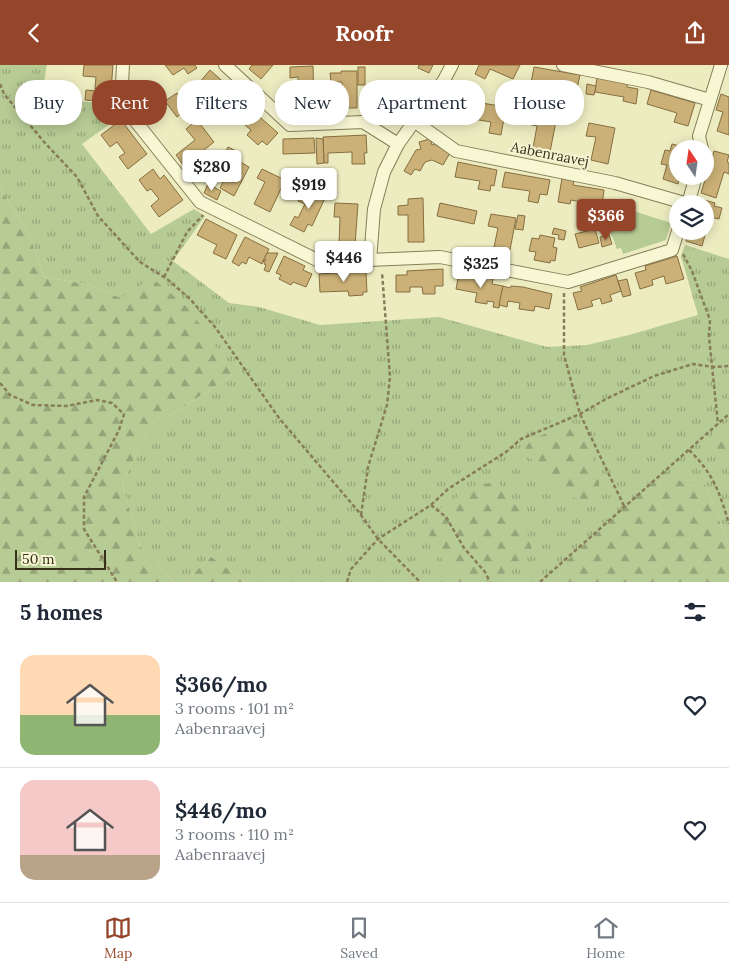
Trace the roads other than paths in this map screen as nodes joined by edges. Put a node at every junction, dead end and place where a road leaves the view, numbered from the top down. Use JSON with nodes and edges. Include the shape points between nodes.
{"nodes":[{"id":1,"x":123,"y":65,"type":"edge"},
{"id":2,"x":225,"y":65,"type":"edge"},
{"id":3,"x":452,"y":65,"type":"edge"},
{"id":4,"x":564,"y":65,"type":"edge"},
{"id":5,"x":721,"y":65,"type":"edge"},
{"id":6,"x":444,"y":80,"type":"edge"},
{"id":7,"x":710,"y":100,"type":"junction"},
{"id":8,"x":411,"y":125,"type":"edge"},
{"id":9,"x":420,"y":125,"type":"edge"},
{"id":10,"x":700,"y":140,"type":"edge"},
{"id":11,"x":398,"y":144,"type":"junction"},
{"id":12,"x":669,"y":199,"type":"edge"},
{"id":13,"x":675,"y":240,"type":"edge"},
{"id":14,"x":376,"y":261,"type":"junction"}],
"edges":[{"from":1,"to":14,"type":"street","via":[[121,103],[200,203],[321,262]]},
{"from":2,"to":11,"type":"street","via":[[290,125],[362,122]]},
{"from":3,"to":6,"type":"street"},
{"from":4,"to":7,"type":"street","via":[[648,82]]},
{"from":5,"to":7,"type":"street"},
{"from":7,"to":10,"type":"street"},
{"from":8,"to":11,"type":"street"},
{"from":9,"to":12,"type":"street","name":"Aabenraavej","via":[[456,151],[615,183]]},
{"from":11,"to":14,"type":"street","via":[[384,173],[374,209]]},
{"from":13,"to":14,"type":"street","via":[[672,250],[568,282],[440,257]]}]}
